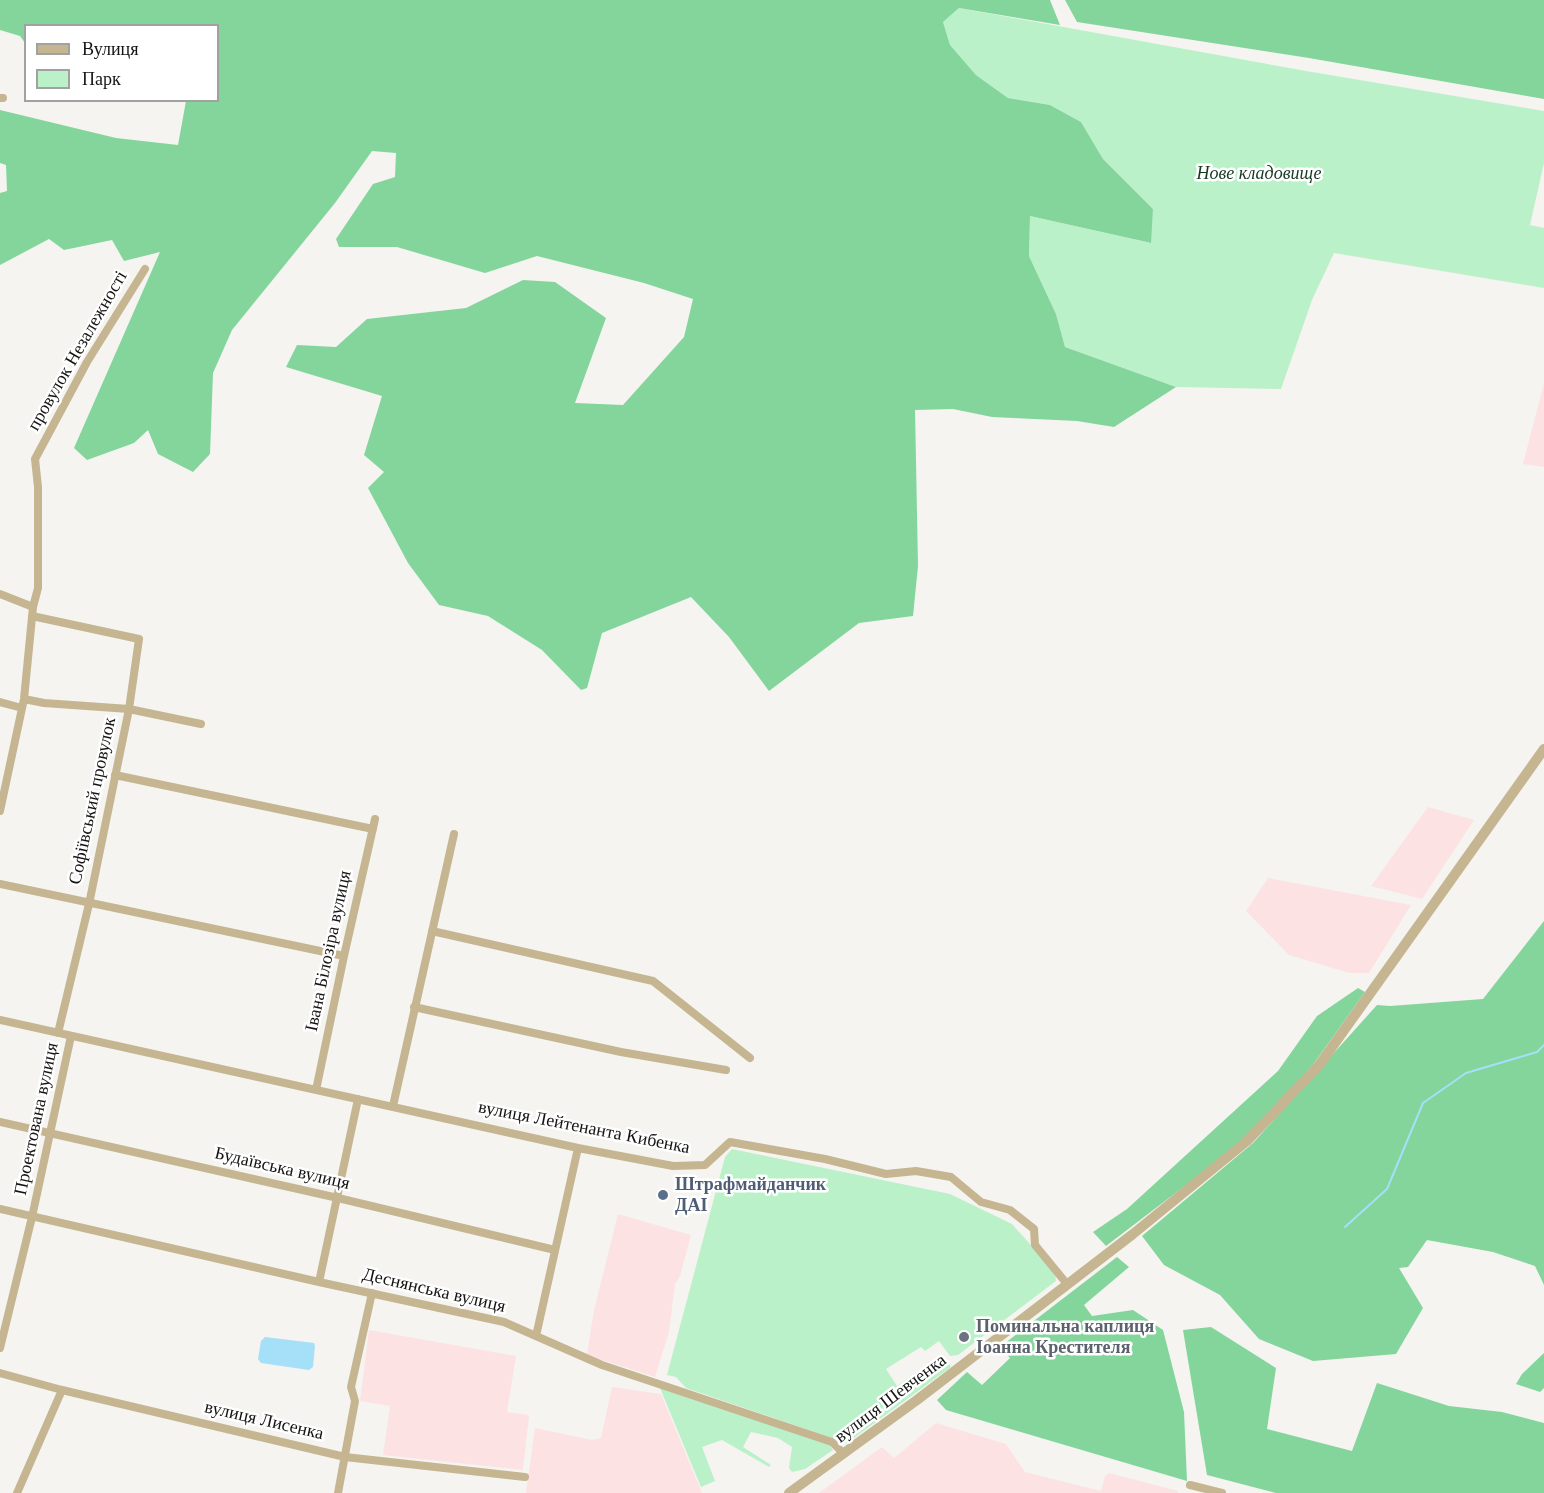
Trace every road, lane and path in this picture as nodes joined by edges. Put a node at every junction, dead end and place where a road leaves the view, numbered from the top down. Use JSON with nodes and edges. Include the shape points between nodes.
{"nodes":[{"id":1,"x":145,"y":269,"type":"dead end"},
{"id":2,"x":0,"y":594,"type":"edge"},
{"id":3,"x":33,"y":607,"type":"junction"},
{"id":4,"x":32,"y":616,"type":"junction"},
{"id":5,"x":0,"y":702,"type":"edge"},
{"id":6,"x":23,"y":704,"type":"junction"},
{"id":7,"x":129,"y":709,"type":"junction"},
{"id":8,"x":201,"y":724,"type":"dead end"},
{"id":9,"x":1544,"y":749,"type":"edge"},
{"id":10,"x":115,"y":775,"type":"junction"},
{"id":11,"x":0,"y":811,"type":"edge"},
{"id":12,"x":375,"y":819,"type":"dead end"},
{"id":13,"x":373,"y":829,"type":"junction"},
{"id":14,"x":454,"y":834,"type":"dead end"},
{"id":15,"x":0,"y":884,"type":"edge"},
{"id":16,"x":89,"y":904,"type":"junction"},
{"id":17,"x":432,"y":931,"type":"junction"},
{"id":18,"x":344,"y":956,"type":"junction"},
{"id":19,"x":414,"y":1007,"type":"junction"},
{"id":20,"x":0,"y":1020,"type":"edge"},
{"id":21,"x":58,"y":1033,"type":"junction"},
{"id":22,"x":71,"y":1036,"type":"junction"},
{"id":23,"x":750,"y":1058,"type":"dead end"},
{"id":24,"x":726,"y":1071,"type":"dead end"},
{"id":25,"x":316,"y":1090,"type":"junction"},
{"id":26,"x":358,"y":1099,"type":"junction"},
{"id":27,"x":393,"y":1106,"type":"junction"},
{"id":28,"x":0,"y":1122,"type":"edge"},
{"id":29,"x":51,"y":1134,"type":"junction"},
{"id":30,"x":578,"y":1148,"type":"junction"},
{"id":31,"x":338,"y":1198,"type":"junction"},
{"id":32,"x":0,"y":1209,"type":"edge"},
{"id":33,"x":32,"y":1217,"type":"junction"},
{"id":34,"x":555,"y":1250,"type":"junction"},
{"id":35,"x":320,"y":1282,"type":"junction"},
{"id":36,"x":1067,"y":1284,"type":"junction"},
{"id":37,"x":372,"y":1293,"type":"junction"},
{"id":38,"x":536,"y":1336,"type":"junction"},
{"id":39,"x":0,"y":1348,"type":"edge"},
{"id":40,"x":0,"y":1373,"type":"edge"},
{"id":41,"x":62,"y":1390,"type":"junction"},
{"id":42,"x":844,"y":1454,"type":"junction"},
{"id":43,"x":345,"y":1457,"type":"junction"},
{"id":44,"x":525,"y":1477,"type":"dead end"},
{"id":45,"x":1190,"y":1485,"type":"dead end"},
{"id":46,"x":17,"y":1493,"type":"edge"},
{"id":47,"x":338,"y":1493,"type":"edge"},
{"id":48,"x":789,"y":1493,"type":"edge"},
{"id":49,"x":1222,"y":1493,"type":"edge"}],
"edges":[{"from":1,"to":3,"type":"street","name":"провулок Незалежності","via":[[87,362],[35,459],[38,588]]},
{"from":2,"to":3,"type":"street"},
{"from":3,"to":4,"type":"street","name":"провулок Незалежності"},
{"from":4,"to":6,"type":"street","name":"провулок Незалежності"},
{"from":4,"to":7,"type":"street","via":[[139,639]]},
{"from":5,"to":6,"type":"street","name":"Софіївський провулок"},
{"from":6,"to":7,"type":"street","name":"Софіївський провулок"},
{"from":6,"to":11,"type":"street"},
{"from":7,"to":8,"type":"street"},
{"from":7,"to":10,"type":"street","name":"Софіївський провулок"},
{"from":9,"to":36,"type":"street","name":"вулиця Шевченка","via":[[1320,1064],[1247,1141]]},
{"from":10,"to":13,"type":"street"},
{"from":10,"to":16,"type":"street","name":"Софіївський провулок"},
{"from":12,"to":13,"type":"street","name":"Івана Білозіра вулиця"},
{"from":13,"to":18,"type":"street","name":"Івана Білозіра вулиця"},
{"from":14,"to":17,"type":"street"},
{"from":15,"to":16,"type":"street"},
{"from":16,"to":18,"type":"street"},
{"from":16,"to":21,"type":"street","name":"Софіївський провулок"},
{"from":17,"to":19,"type":"street"},
{"from":17,"to":23,"type":"street","via":[[652,981]]},
{"from":18,"to":25,"type":"street","name":"Івана Білозіра вулиця"},
{"from":19,"to":24,"type":"street"},
{"from":19,"to":27,"type":"street"},
{"from":20,"to":21,"type":"street"},
{"from":21,"to":22,"type":"street"},
{"from":22,"to":25,"type":"street"},
{"from":22,"to":29,"type":"street","name":"Проектована вулиця"},
{"from":25,"to":26,"type":"street"},
{"from":26,"to":27,"type":"street","name":"вулиця Лейтенанта Кибенка"},
{"from":26,"to":31,"type":"street"},
{"from":27,"to":30,"type":"street","name":"вулиця Лейтенанта Кибенка"},
{"from":28,"to":29,"type":"street","name":"Будаївська вулиця"},
{"from":29,"to":31,"type":"street","name":"Будаївська вулиця"},
{"from":29,"to":33,"type":"street","name":"Проектована вулиця"},
{"from":30,"to":34,"type":"street"},
{"from":30,"to":36,"type":"street","name":"вулиця Лейтенанта Кибенка","via":[[692,1167],[705,1165],[730,1142],[886,1174],[916,1171],[951,1177],[981,1202],[1010,1210],[1034,1229],[1035,1245]]},
{"from":31,"to":34,"type":"street","name":"Будаївська вулиця"},
{"from":31,"to":35,"type":"street"},
{"from":32,"to":33,"type":"street","name":"Деснянська вулиця"},
{"from":33,"to":35,"type":"street","name":"Деснянська вулиця"},
{"from":33,"to":39,"type":"street","name":"Проектована вулиця"},
{"from":34,"to":38,"type":"street"},
{"from":35,"to":37,"type":"street","name":"Деснянська вулиця"},
{"from":36,"to":42,"type":"street","name":"вулиця Шевченка"},
{"from":37,"to":38,"type":"street","name":"Деснянська вулиця","via":[[504,1322]]},
{"from":37,"to":43,"type":"street","via":[[351,1387],[356,1401]]},
{"from":38,"to":42,"type":"street","name":"Деснянська вулиця","via":[[602,1365],[832,1442]]},
{"from":40,"to":41,"type":"street","name":"вулиця Лисенка"},
{"from":41,"to":43,"type":"street","name":"вулиця Лисенка"},
{"from":41,"to":46,"type":"street"},
{"from":42,"to":48,"type":"street","name":"вулиця Шевченка"},
{"from":43,"to":44,"type":"street","name":"вулиця Лисенка"},
{"from":43,"to":47,"type":"street"},
{"from":45,"to":49,"type":"street"}]}
